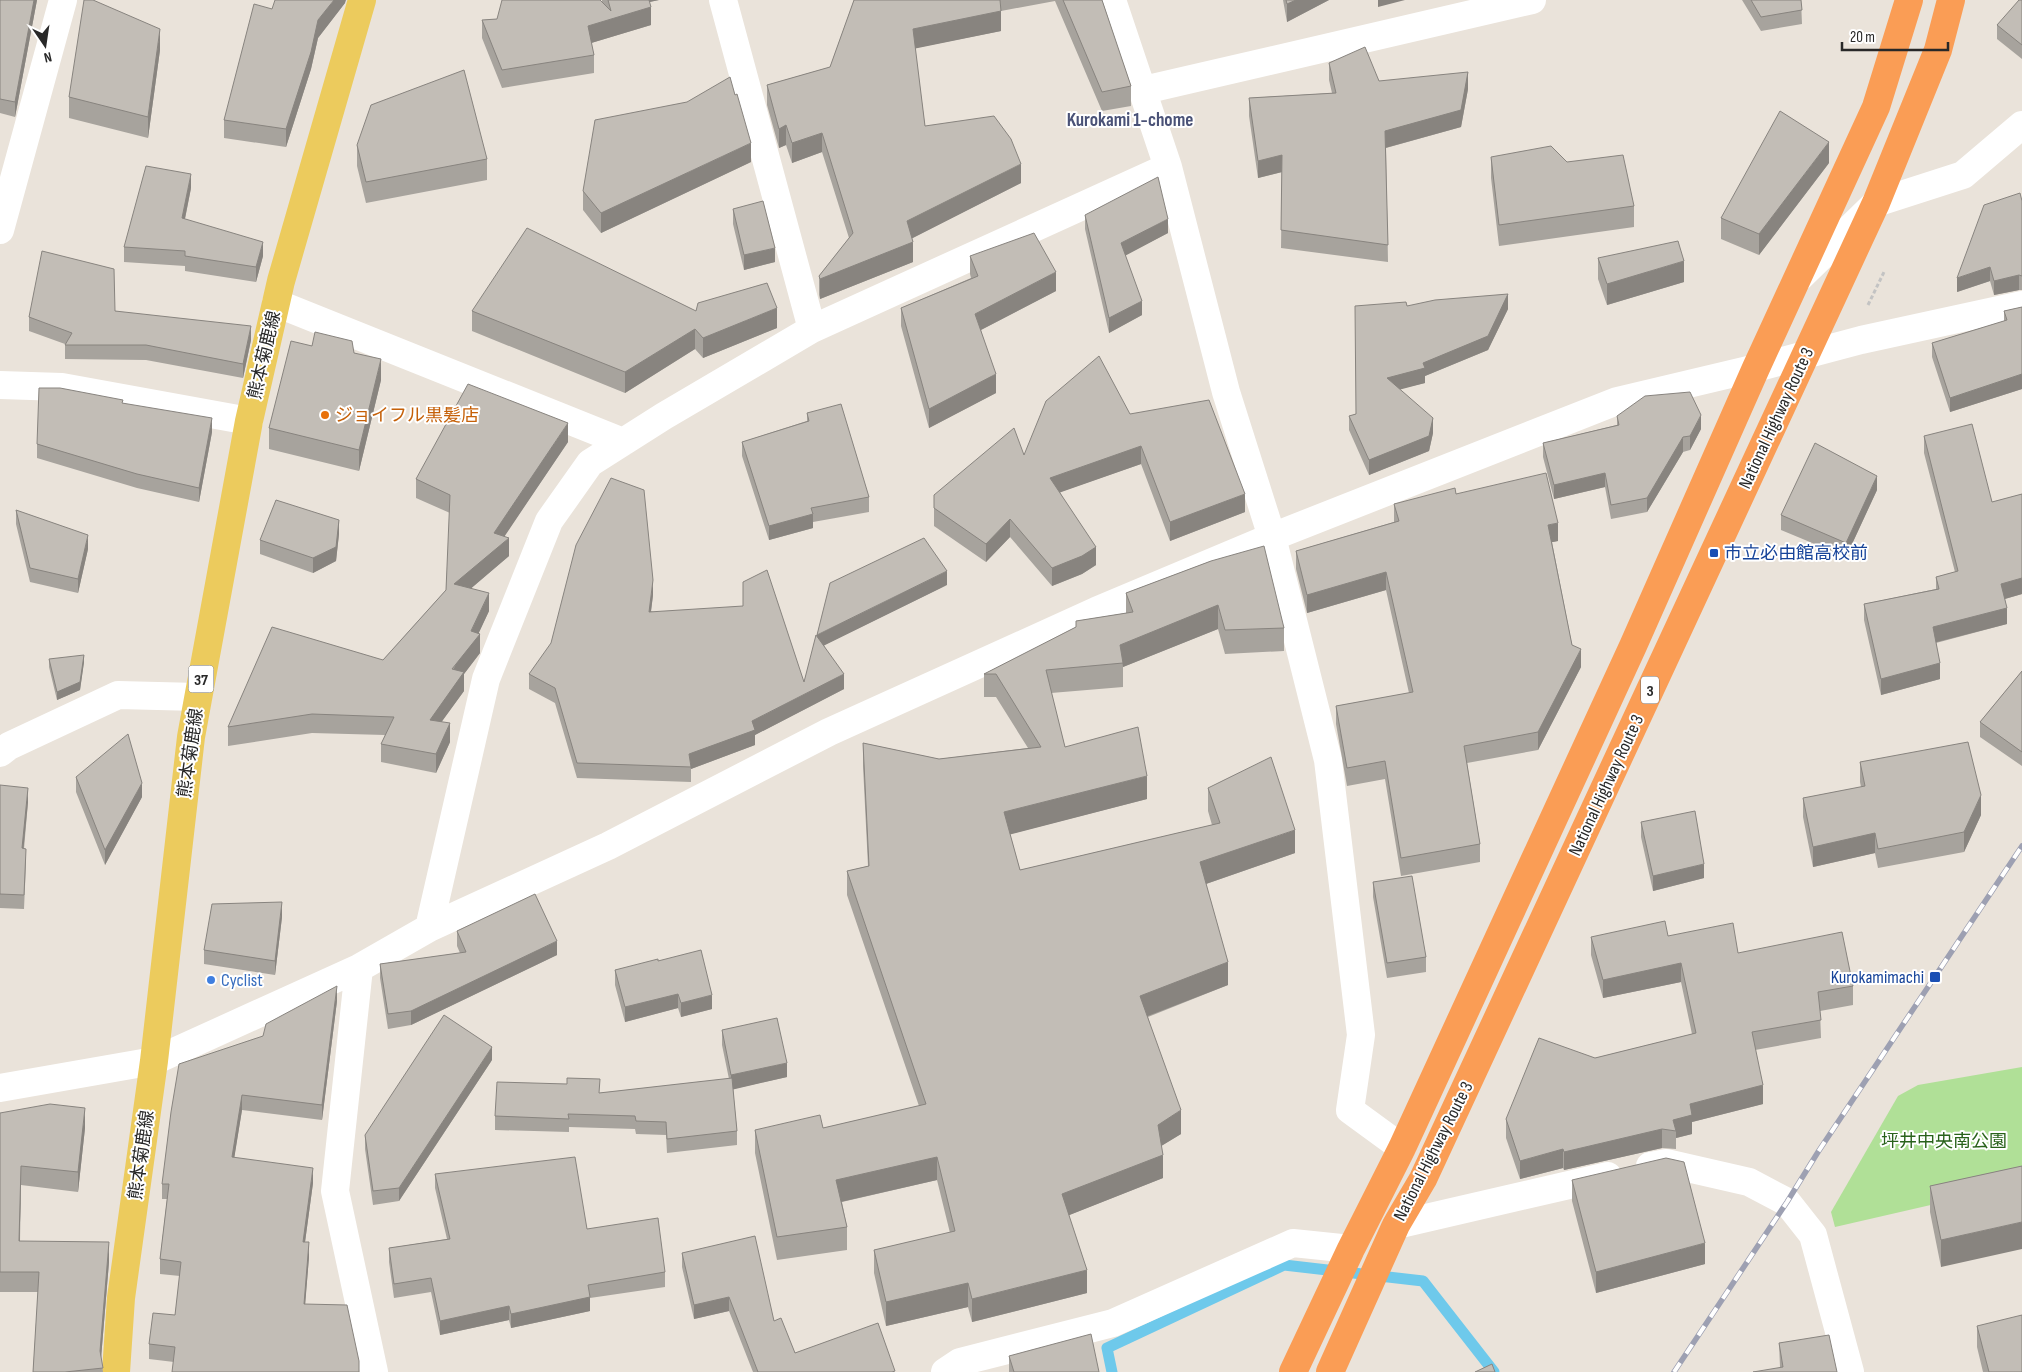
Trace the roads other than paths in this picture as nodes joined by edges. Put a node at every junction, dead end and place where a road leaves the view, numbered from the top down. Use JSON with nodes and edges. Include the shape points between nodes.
{"nodes":[{"id":1,"x":64,"y":0,"type":"edge"},
{"id":2,"x":362,"y":0,"type":"edge"},
{"id":3,"x":723,"y":0,"type":"edge"},
{"id":4,"x":1112,"y":0,"type":"edge"},
{"id":5,"x":1532,"y":0,"type":"edge"},
{"id":6,"x":1909,"y":0,"type":"edge"},
{"id":7,"x":1951,"y":0,"type":"edge"},
{"id":8,"x":1144,"y":90,"type":"junction"},
{"id":9,"x":2022,"y":125,"type":"edge"},
{"id":10,"x":1168,"y":167,"type":"junction"},
{"id":11,"x":1876,"y":203,"type":"junction"},
{"id":12,"x":0,"y":230,"type":"edge"},
{"id":13,"x":1800,"y":277,"type":"junction"},
{"id":14,"x":276,"y":303,"type":"junction"},
{"id":15,"x":2022,"y":306,"type":"edge"},
{"id":16,"x":812,"y":329,"type":"junction"},
{"id":17,"x":1804,"y":356,"type":"junction"},
{"id":18,"x":1756,"y":368,"type":"junction"},
{"id":19,"x":0,"y":385,"type":"edge"},
{"id":20,"x":249,"y":420,"type":"junction"},
{"id":21,"x":623,"y":442,"type":"junction"},
{"id":22,"x":1272,"y":537,"type":"junction"},
{"id":23,"x":198,"y":697,"type":"junction"},
{"id":24,"x":0,"y":753,"type":"edge"},
{"id":25,"x":429,"y":928,"type":"junction"},
{"id":26,"x":358,"y":968,"type":"junction"},
{"id":27,"x":154,"y":1062,"type":"junction"},
{"id":28,"x":0,"y":1088,"type":"edge"},
{"id":29,"x":1402,"y":1148,"type":"junction"},
{"id":30,"x":1396,"y":1225,"type":"junction"},
{"id":31,"x":1351,"y":1249,"type":"junction"},
{"id":32,"x":116,"y":1372,"type":"edge"},
{"id":33,"x":374,"y":1372,"type":"edge"},
{"id":34,"x":945,"y":1372,"type":"edge"},
{"id":35,"x":1293,"y":1372,"type":"edge"},
{"id":36,"x":1330,"y":1372,"type":"edge"},
{"id":37,"x":1850,"y":1372,"type":"edge"}],
"edges":[{"from":1,"to":12,"type":"street"},
{"from":2,"to":14,"type":"main road","name":"熊本菊鹿線","number":"37"},
{"from":3,"to":16,"type":"street"},
{"from":4,"to":8,"type":"street"},
{"from":5,"to":8,"type":"street"},
{"from":6,"to":13,"type":"highway","name":"National Highway Route 3","number":"3","via":[[1876,107]]},
{"from":7,"to":11,"type":"highway","name":"National Highway Route 3","number":"3","via":[[1938,50]]},
{"from":8,"to":10,"type":"street"},
{"from":9,"to":11,"type":"street","via":[[1963,176]]},
{"from":10,"to":16,"type":"street"},
{"from":10,"to":22,"type":"street","via":[[1226,392]]},
{"from":11,"to":13,"type":"street"},
{"from":11,"to":17,"type":"highway","name":"National Highway Route 3","number":"3"},
{"from":13,"to":18,"type":"highway","name":"National Highway Route 3","number":"3"},
{"from":14,"to":20,"type":"main road","name":"熊本菊鹿線","number":"37"},
{"from":14,"to":21,"type":"street"},
{"from":15,"to":17,"type":"street","via":[[1861,340]]},
{"from":16,"to":21,"type":"street"},
{"from":17,"to":18,"type":"street"},
{"from":17,"to":30,"type":"highway","name":"National Highway Route 3","number":"3","via":[[1423,1179]]},
{"from":18,"to":22,"type":"street","via":[[1617,401]]},
{"from":18,"to":29,"type":"highway","name":"National Highway Route 3","number":"3"},
{"from":19,"to":20,"type":"street","via":[[62,387]]},
{"from":20,"to":23,"type":"main road","name":"熊本菊鹿線","number":"37"},
{"from":21,"to":25,"type":"street","via":[[590,464],[549,521],[486,678]]},
{"from":22,"to":25,"type":"street","via":[[1096,611],[838,728],[608,846]]},
{"from":22,"to":29,"type":"street","via":[[1328,760],[1361,1035],[1350,1110]]},
{"from":23,"to":24,"type":"street","via":[[118,695]]},
{"from":23,"to":27,"type":"main road","name":"熊本菊鹿線","number":"37"},
{"from":25,"to":26,"type":"street"},
{"from":26,"to":27,"type":"street"},
{"from":26,"to":33,"type":"street","via":[[335,1191]]},
{"from":27,"to":28,"type":"street"},
{"from":27,"to":32,"type":"main road","name":"熊本菊鹿線","number":"37","via":[[121,1298]]},
{"from":29,"to":31,"type":"highway","name":"National Highway Route 3","number":"3"},
{"from":30,"to":36,"type":"highway","name":"National Highway Route 3","number":"3"},
{"from":30,"to":37,"type":"street","via":[[1666,1162],[1749,1182],[1787,1202],[1813,1235]]},
{"from":31,"to":34,"type":"street","via":[[1293,1243],[1113,1323],[960,1362]]},
{"from":31,"to":35,"type":"highway","name":"National Highway Route 3","number":"3"}]}
